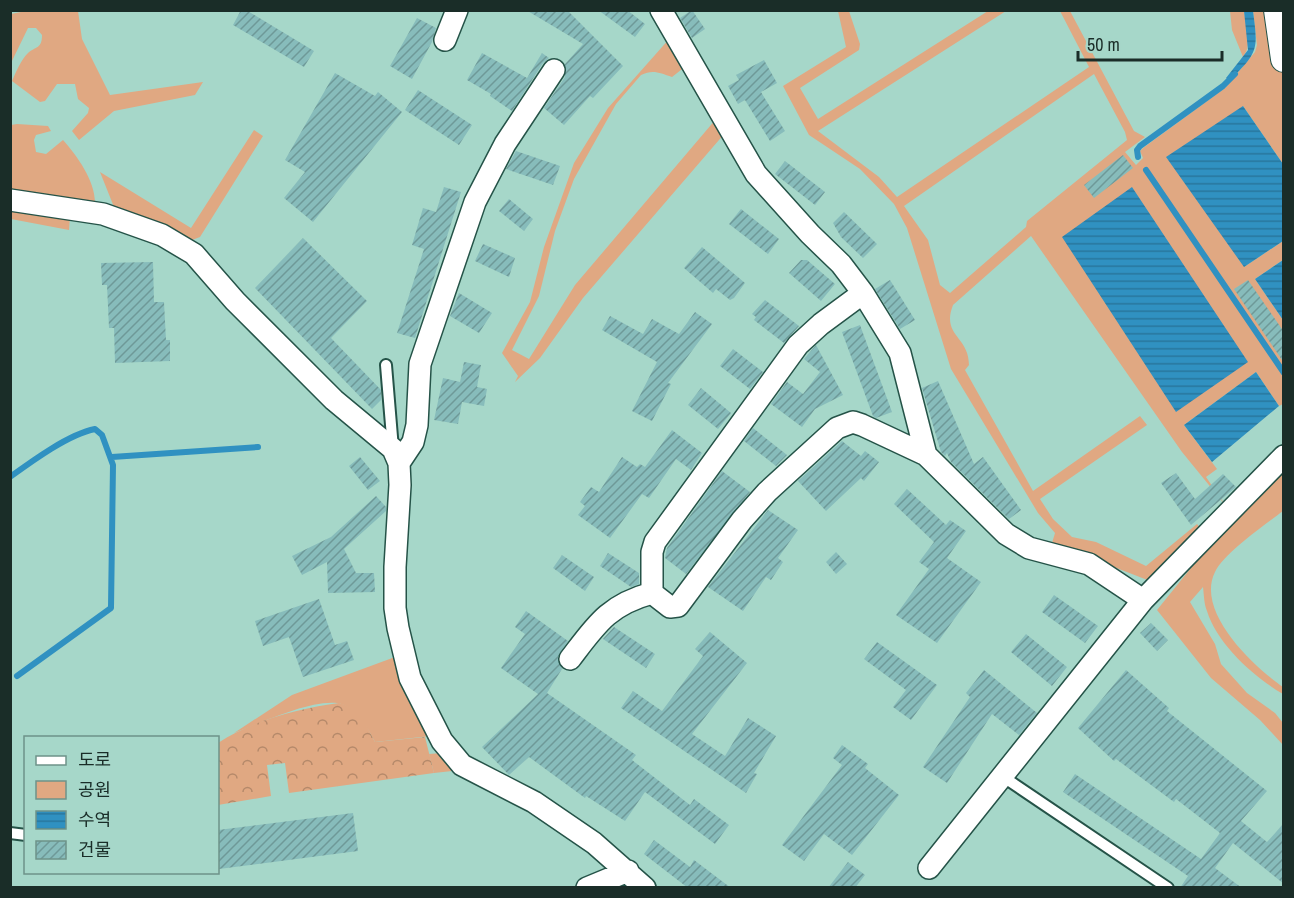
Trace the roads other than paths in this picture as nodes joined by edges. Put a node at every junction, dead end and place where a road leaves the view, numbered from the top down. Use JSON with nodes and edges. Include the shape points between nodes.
{"nodes":[{"id":1,"x":457,"y":10,"type":"edge"},
{"id":2,"x":661,"y":10,"type":"edge"},
{"id":3,"x":1276,"y":10,"type":"edge"},
{"id":4,"x":444,"y":40,"type":"dead end"},
{"id":5,"x":1284,"y":58,"type":"edge"},
{"id":6,"x":554,"y":70,"type":"dead end"},
{"id":7,"x":10,"y":200,"type":"edge"},
{"id":8,"x":863,"y":293,"type":"junction"},
{"id":9,"x":386,"y":365,"type":"dead end"},
{"id":10,"x":926,"y":455,"type":"junction"},
{"id":11,"x":396,"y":456,"type":"junction"},
{"id":12,"x":1284,"y":456,"type":"edge"},
{"id":13,"x":652,"y":593,"type":"junction"},
{"id":14,"x":1143,"y":600,"type":"junction"},
{"id":15,"x":570,"y":659,"type":"dead end"},
{"id":16,"x":1002,"y":776,"type":"junction"},
{"id":17,"x":929,"y":868,"type":"dead end"},
{"id":18,"x":628,"y":871,"type":"junction"},
{"id":19,"x":587,"y":888,"type":"edge"},
{"id":20,"x":645,"y":888,"type":"edge"},
{"id":21,"x":1168,"y":888,"type":"edge"}],
"edges":[{"from":1,"to":4,"type":"street"},
{"from":2,"to":8,"type":"street","via":[[756,174],[841,264]]},
{"from":3,"to":5,"type":"street"},
{"from":6,"to":11,"type":"street","via":[[505,144],[475,202],[420,364],[413,442],[407,454]]},
{"from":7,"to":11,"type":"street","via":[[103,214],[162,235],[194,254],[334,400]]},
{"from":8,"to":10,"type":"street","via":[[900,353]]},
{"from":8,"to":13,"type":"street","via":[[798,345],[680,506],[655,542]]},
{"from":9,"to":11,"type":"lane"},
{"from":10,"to":13,"type":"street","via":[[862,425],[844,424],[767,492],[678,606],[670,607]]},
{"from":10,"to":14,"type":"street","via":[[1006,534],[1029,548],[1089,564]]},
{"from":11,"to":18,"type":"street","via":[[400,512],[395,608],[398,628],[410,678],[442,741],[462,765],[534,802]]},
{"from":12,"to":14,"type":"street"},
{"from":13,"to":15,"type":"street","via":[[632,599],[601,618]]},
{"from":14,"to":16,"type":"street"},
{"from":16,"to":17,"type":"street"},
{"from":16,"to":21,"type":"lane"},
{"from":18,"to":19,"type":"street"},
{"from":18,"to":20,"type":"street"}]}
